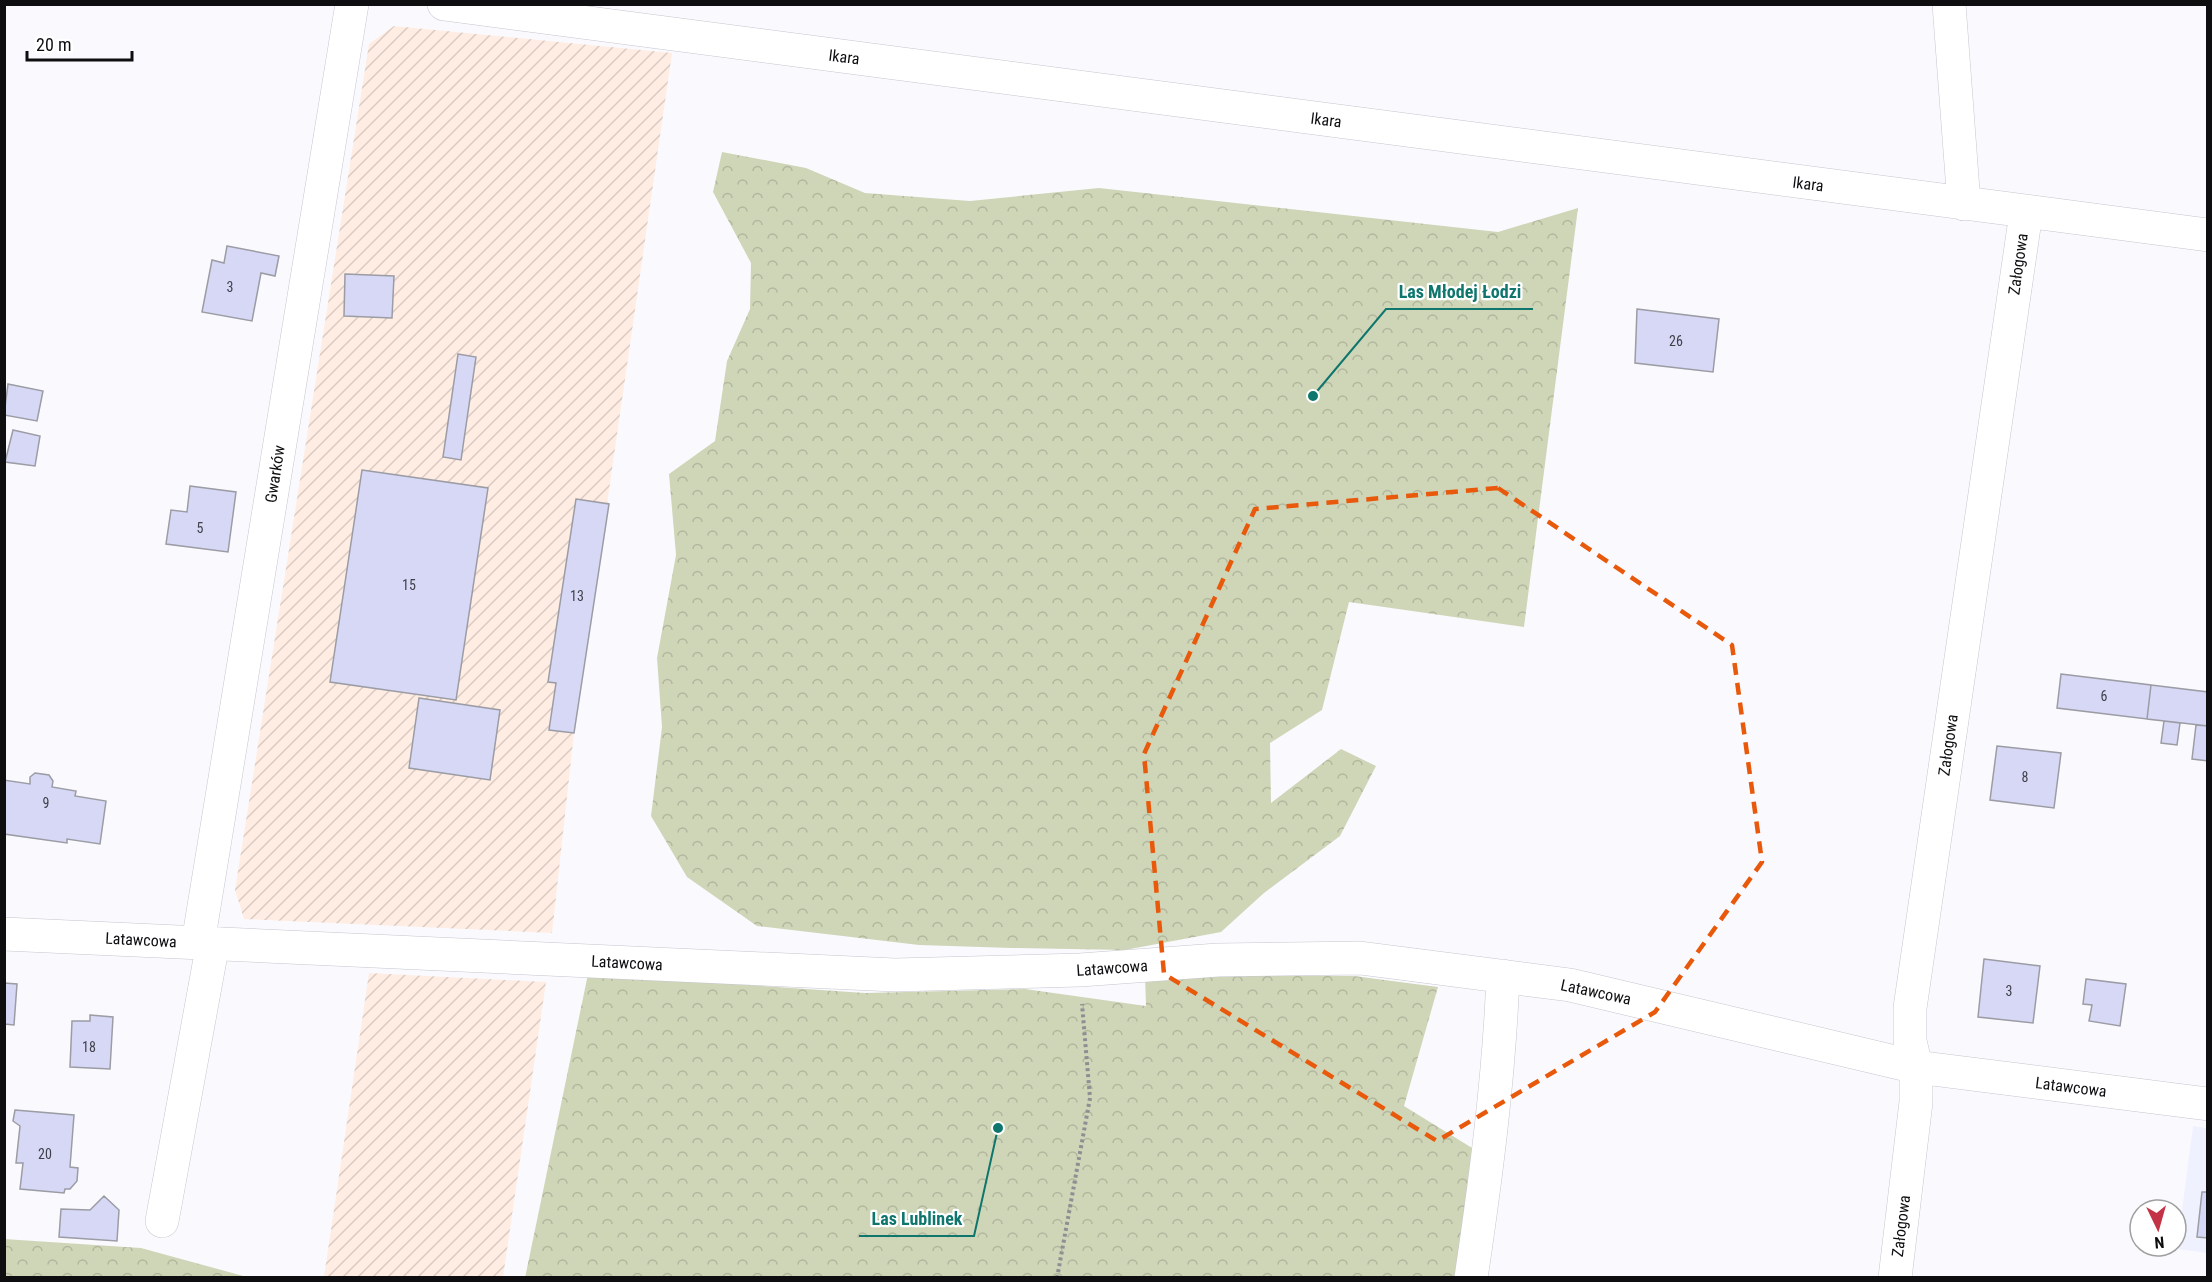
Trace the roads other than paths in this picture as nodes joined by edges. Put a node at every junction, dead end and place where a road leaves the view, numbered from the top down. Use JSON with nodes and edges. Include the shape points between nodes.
{"nodes":[{"id":1,"x":352,"y":4,"type":"edge"},
{"id":2,"x":444,"y":4,"type":"edge"},
{"id":3,"x":1949,"y":4,"type":"edge"},
{"id":4,"x":1964,"y":204,"type":"junction"},
{"id":5,"x":2026,"y":213,"type":"junction"},
{"id":6,"x":2208,"y":235,"type":"edge"},
{"id":7,"x":4,"y":934,"type":"edge"},
{"id":8,"x":206,"y":943,"type":"junction"},
{"id":9,"x":1503,"y":976,"type":"junction"},
{"id":10,"x":1916,"y":1067,"type":"junction"},
{"id":11,"x":2208,"y":1104,"type":"edge"},
{"id":12,"x":162,"y":1221,"type":"dead end"},
{"id":13,"x":1471,"y":1278,"type":"edge"},
{"id":14,"x":1895,"y":1278,"type":"edge"}],
"edges":[{"from":1,"to":8,"type":"street","name":"Gwarków"},
{"from":2,"to":4,"type":"street","name":"Ikara"},
{"from":3,"to":4,"type":"street"},
{"from":4,"to":5,"type":"street","name":"Ikara"},
{"from":5,"to":6,"type":"street","name":"Ikara"},
{"from":5,"to":10,"type":"street","name":"Załogowa","via":[[1910,1008],[1910,1041]]},
{"from":7,"to":8,"type":"street","name":"Latawcowa"},
{"from":8,"to":9,"type":"street","name":"Latawcowa","via":[[895,975],[1080,970],[1218,960],[1360,958]]},
{"from":8,"to":12,"type":"street","name":"Gwarków"},
{"from":9,"to":10,"type":"street","name":"Latawcowa","via":[[1570,985]]},
{"from":9,"to":13,"type":"street","via":[[1491,1142]]},
{"from":10,"to":11,"type":"street","name":"Latawcowa"},
{"from":10,"to":14,"type":"street","name":"Załogowa","via":[[1916,1102]]}]}
